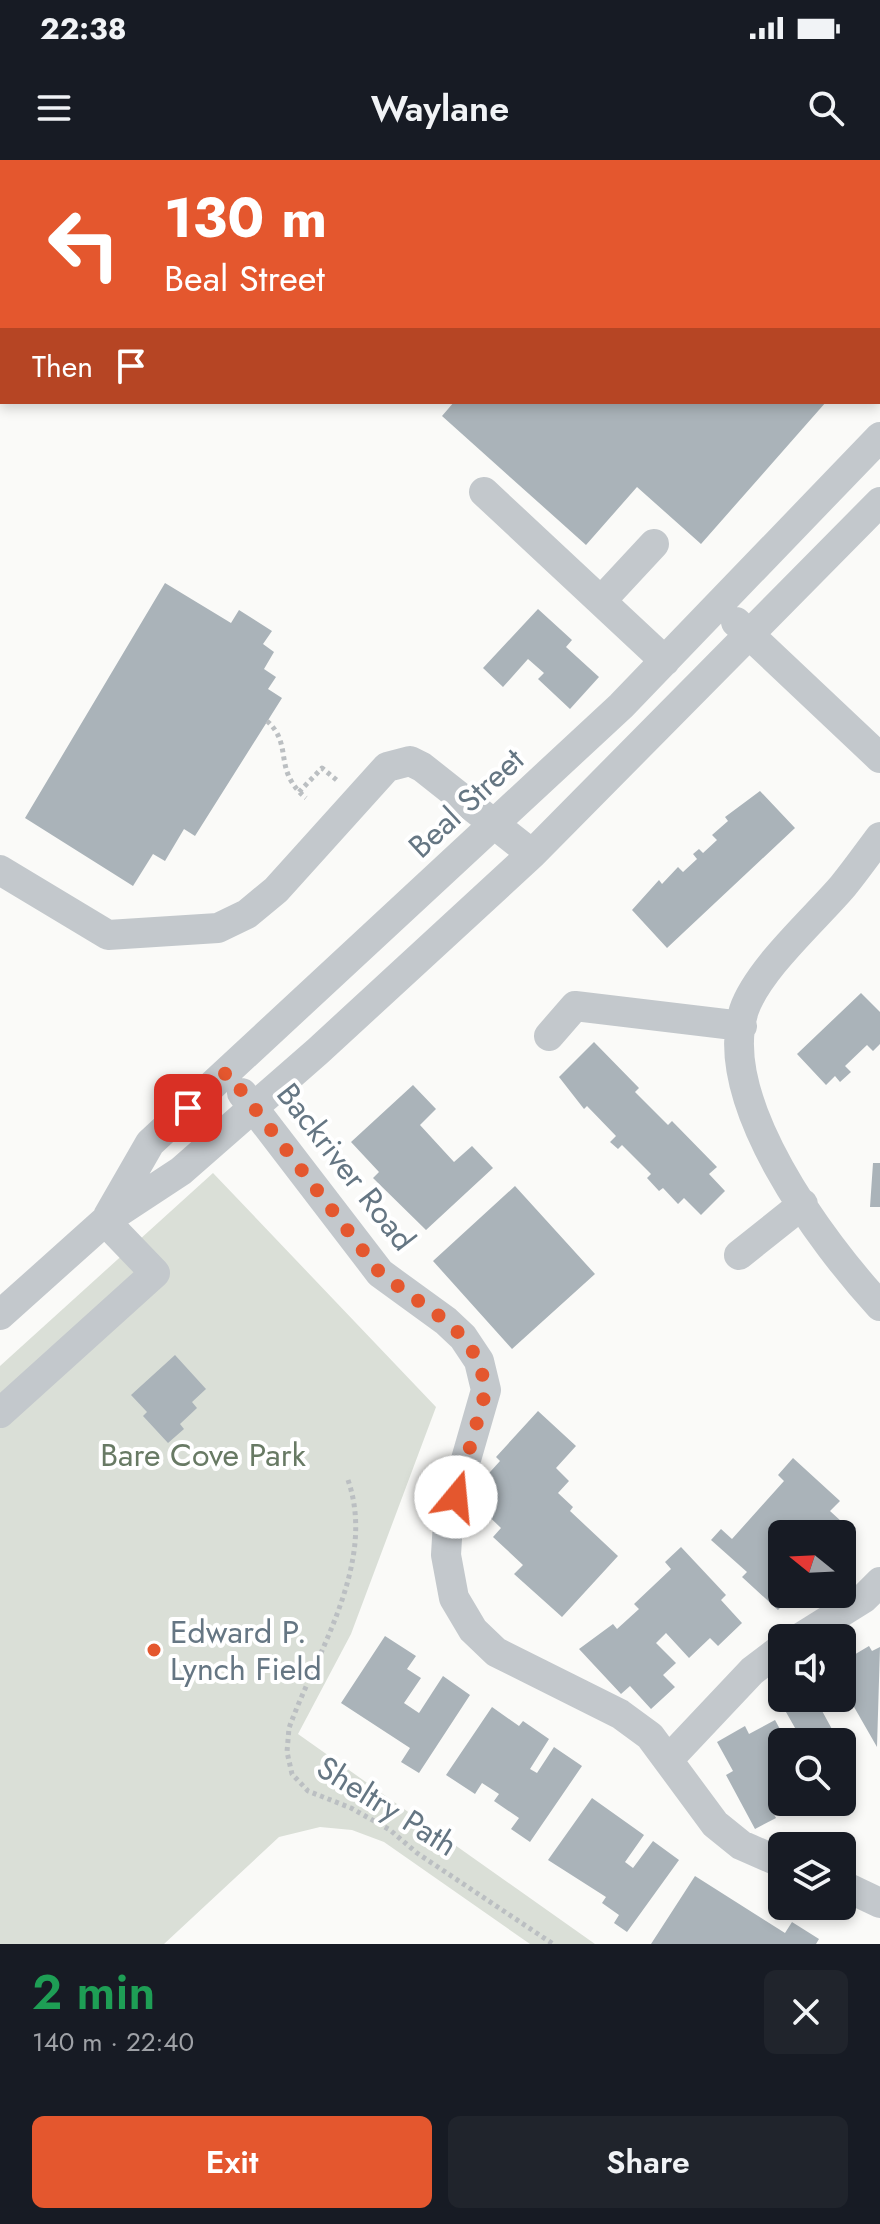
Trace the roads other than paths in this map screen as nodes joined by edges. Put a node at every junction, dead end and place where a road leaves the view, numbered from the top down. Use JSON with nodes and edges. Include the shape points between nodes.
{"nodes":[{"id":1,"x":880,"y":437,"type":"edge"},
{"id":2,"x":484,"y":492,"type":"dead end"},
{"id":3,"x":880,"y":502,"type":"edge"},
{"id":4,"x":654,"y":544,"type":"dead end"},
{"id":5,"x":601,"y":601,"type":"junction"},
{"id":6,"x":718,"y":607,"type":"junction"},
{"id":7,"x":751,"y":634,"type":"junction"},
{"id":8,"x":665,"y":661,"type":"junction"},
{"id":9,"x":880,"y":758,"type":"edge"},
{"id":10,"x":497,"y":825,"type":"junction"},
{"id":11,"x":880,"y":837,"type":"edge"},
{"id":12,"x":532,"y":854,"type":"junction"},
{"id":13,"x":0,"y":870,"type":"edge"},
{"id":14,"x":742,"y":1026,"type":"junction"},
{"id":15,"x":549,"y":1036,"type":"dead end"},
{"id":16,"x":227,"y":1072,"type":"junction"},
{"id":17,"x":254,"y":1107,"type":"junction"},
{"id":18,"x":803,"y":1204,"type":"junction"},
{"id":19,"x":105,"y":1221,"type":"junction"},
{"id":20,"x":739,"y":1255,"type":"dead end"},
{"id":21,"x":880,"y":1306,"type":"edge"},
{"id":22,"x":0,"y":1315,"type":"edge"},
{"id":23,"x":0,"y":1413,"type":"edge"},
{"id":24,"x":880,"y":1582,"type":"edge"},
{"id":25,"x":822,"y":1624,"type":"edge"},
{"id":26,"x":768,"y":1659,"type":"edge"},
{"id":27,"x":668,"y":1760,"type":"junction"},
{"id":28,"x":768,"y":1857,"type":"edge"},
{"id":29,"x":856,"y":1891,"type":"edge"},
{"id":30,"x":879,"y":1900,"type":"edge"}],
"edges":[{"from":1,"to":6,"type":"street","name":"Beal Street"},
{"from":2,"to":5,"type":"street"},
{"from":3,"to":7,"type":"street","name":"Beal Street"},
{"from":4,"to":5,"type":"street"},
{"from":5,"to":8,"type":"street"},
{"from":6,"to":7,"type":"street"},
{"from":6,"to":8,"type":"street","name":"Beal Street"},
{"from":7,"to":9,"type":"street"},
{"from":7,"to":12,"type":"street","name":"Beal Street"},
{"from":8,"to":10,"type":"street","name":"Beal Street"},
{"from":10,"to":12,"type":"street"},
{"from":10,"to":13,"type":"street","via":[[410,761],[387,767],[276,890],[247,914],[218,928],[108,935]]},
{"from":10,"to":16,"type":"street","name":"Beal Street"},
{"from":11,"to":14,"type":"street","via":[[783,951],[744,1009]]},
{"from":12,"to":17,"type":"street","name":"Beal Street"},
{"from":14,"to":15,"type":"street","via":[[575,1006]]},
{"from":14,"to":18,"type":"street","via":[[742,1081],[762,1132]]},
{"from":16,"to":17,"type":"street","name":"Backriver Road"},
{"from":16,"to":19,"type":"street","name":"Beal Street","via":[[150,1143]]},
{"from":17,"to":19,"type":"street","name":"Beal Street","via":[[181,1171]]},
{"from":17,"to":27,"type":"street","name":"Backriver Road","via":[[380,1273],[446,1321],[479,1361],[486,1390],[448,1522],[446,1555],[454,1598],[473,1630],[496,1652],[620,1714],[650,1736]]},
{"from":18,"to":20,"type":"street"},
{"from":18,"to":21,"type":"street","via":[[844,1265]]},
{"from":19,"to":22,"type":"street","name":"Beal Street"},
{"from":19,"to":23,"type":"street","via":[[155,1273]]},
{"from":24,"to":25,"type":"street"},
{"from":26,"to":27,"type":"street"},
{"from":27,"to":28,"type":"street","name":"Backriver Road","via":[[715,1824],[741,1845]]},
{"from":29,"to":30,"type":"street"}]}
